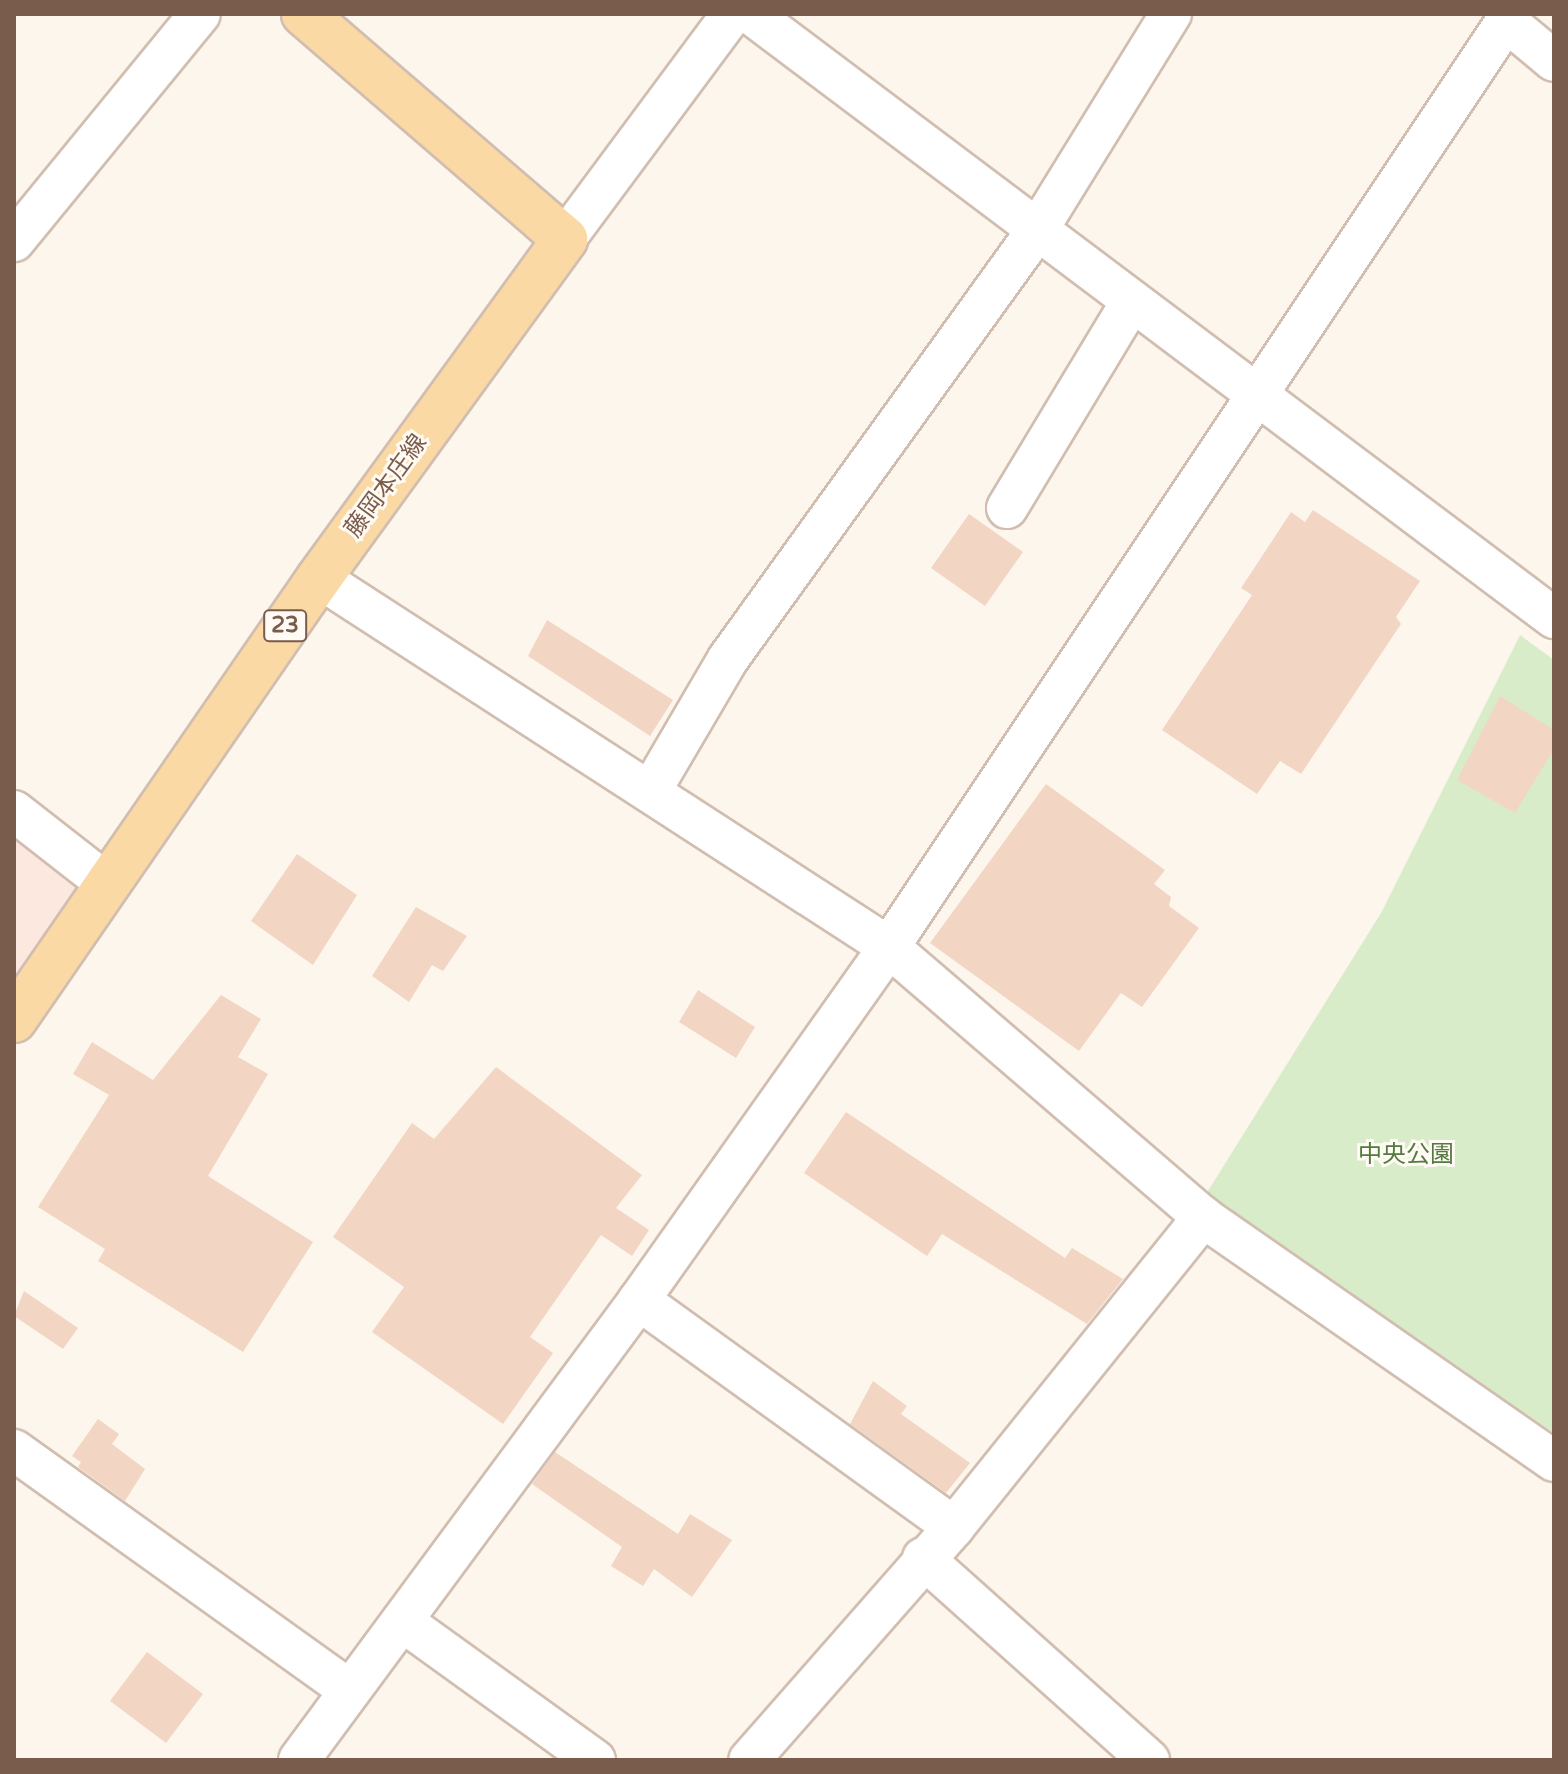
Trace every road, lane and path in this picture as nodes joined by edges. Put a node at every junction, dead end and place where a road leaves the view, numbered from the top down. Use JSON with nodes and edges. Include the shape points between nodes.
{"nodes":[{"id":1,"x":200,"y":14,"type":"edge"},
{"id":2,"x":304,"y":14,"type":"edge"},
{"id":3,"x":732,"y":14,"type":"edge"},
{"id":4,"x":751,"y":14,"type":"edge"},
{"id":5,"x":1171,"y":14,"type":"edge"},
{"id":6,"x":1509,"y":18,"type":"edge"},
{"id":7,"x":1554,"y":61,"type":"edge"},
{"id":8,"x":1038,"y":229,"type":"junction"},
{"id":9,"x":565,"y":239,"type":"junction"},
{"id":10,"x":14,"y":241,"type":"edge"},
{"id":11,"x":1132,"y":301,"type":"junction"},
{"id":12,"x":1253,"y":394,"type":"junction"},
{"id":13,"x":1007,"y":508,"type":"dead end"},
{"id":14,"x":319,"y":578,"type":"junction"},
{"id":15,"x":1554,"y":618,"type":"edge"},
{"id":16,"x":650,"y":792,"type":"junction"},
{"id":17,"x":14,"y":811,"type":"edge"},
{"id":18,"x":106,"y":883,"type":"junction"},
{"id":19,"x":889,"y":947,"type":"junction"},
{"id":20,"x":14,"y":1020,"type":"edge"},
{"id":21,"x":1203,"y":1217,"type":"junction"},
{"id":22,"x":639,"y":1300,"type":"junction"},
{"id":23,"x":14,"y":1450,"type":"edge"},
{"id":24,"x":1554,"y":1461,"type":"edge"},
{"id":25,"x":954,"y":1527,"type":"junction"},
{"id":26,"x":923,"y":1558,"type":"junction"},
{"id":27,"x":402,"y":1621,"type":"junction"},
{"id":28,"x":349,"y":1690,"type":"junction"},
{"id":29,"x":299,"y":1760,"type":"edge"},
{"id":30,"x":595,"y":1760,"type":"edge"},
{"id":31,"x":749,"y":1760,"type":"edge"},
{"id":32,"x":1149,"y":1760,"type":"edge"}],
"edges":[{"from":1,"to":10,"type":"street"},
{"from":2,"to":9,"type":"main road"},
{"from":3,"to":9,"type":"street"},
{"from":4,"to":8,"type":"street"},
{"from":5,"to":8,"type":"street"},
{"from":6,"to":7,"type":"street"},
{"from":6,"to":12,"type":"street"},
{"from":8,"to":11,"type":"street"},
{"from":8,"to":16,"type":"street","via":[[728,659]]},
{"from":9,"to":14,"type":"main road","name":"藤岡本庄線","number":"23"},
{"from":11,"to":12,"type":"street"},
{"from":11,"to":13,"type":"street"},
{"from":12,"to":15,"type":"street"},
{"from":12,"to":19,"type":"street"},
{"from":14,"to":16,"type":"street"},
{"from":14,"to":18,"type":"main road","name":"藤岡本庄線","number":"23"},
{"from":16,"to":19,"type":"street"},
{"from":17,"to":18,"type":"street"},
{"from":18,"to":20,"type":"main road","name":"藤岡本庄線","number":"23"},
{"from":19,"to":21,"type":"street"},
{"from":19,"to":22,"type":"street"},
{"from":21,"to":24,"type":"street"},
{"from":21,"to":25,"type":"street"},
{"from":22,"to":25,"type":"street"},
{"from":22,"to":27,"type":"street"},
{"from":23,"to":28,"type":"street"},
{"from":25,"to":26,"type":"street"},
{"from":26,"to":31,"type":"street"},
{"from":26,"to":32,"type":"street"},
{"from":27,"to":28,"type":"street"},
{"from":27,"to":30,"type":"street"},
{"from":28,"to":29,"type":"street"}]}
